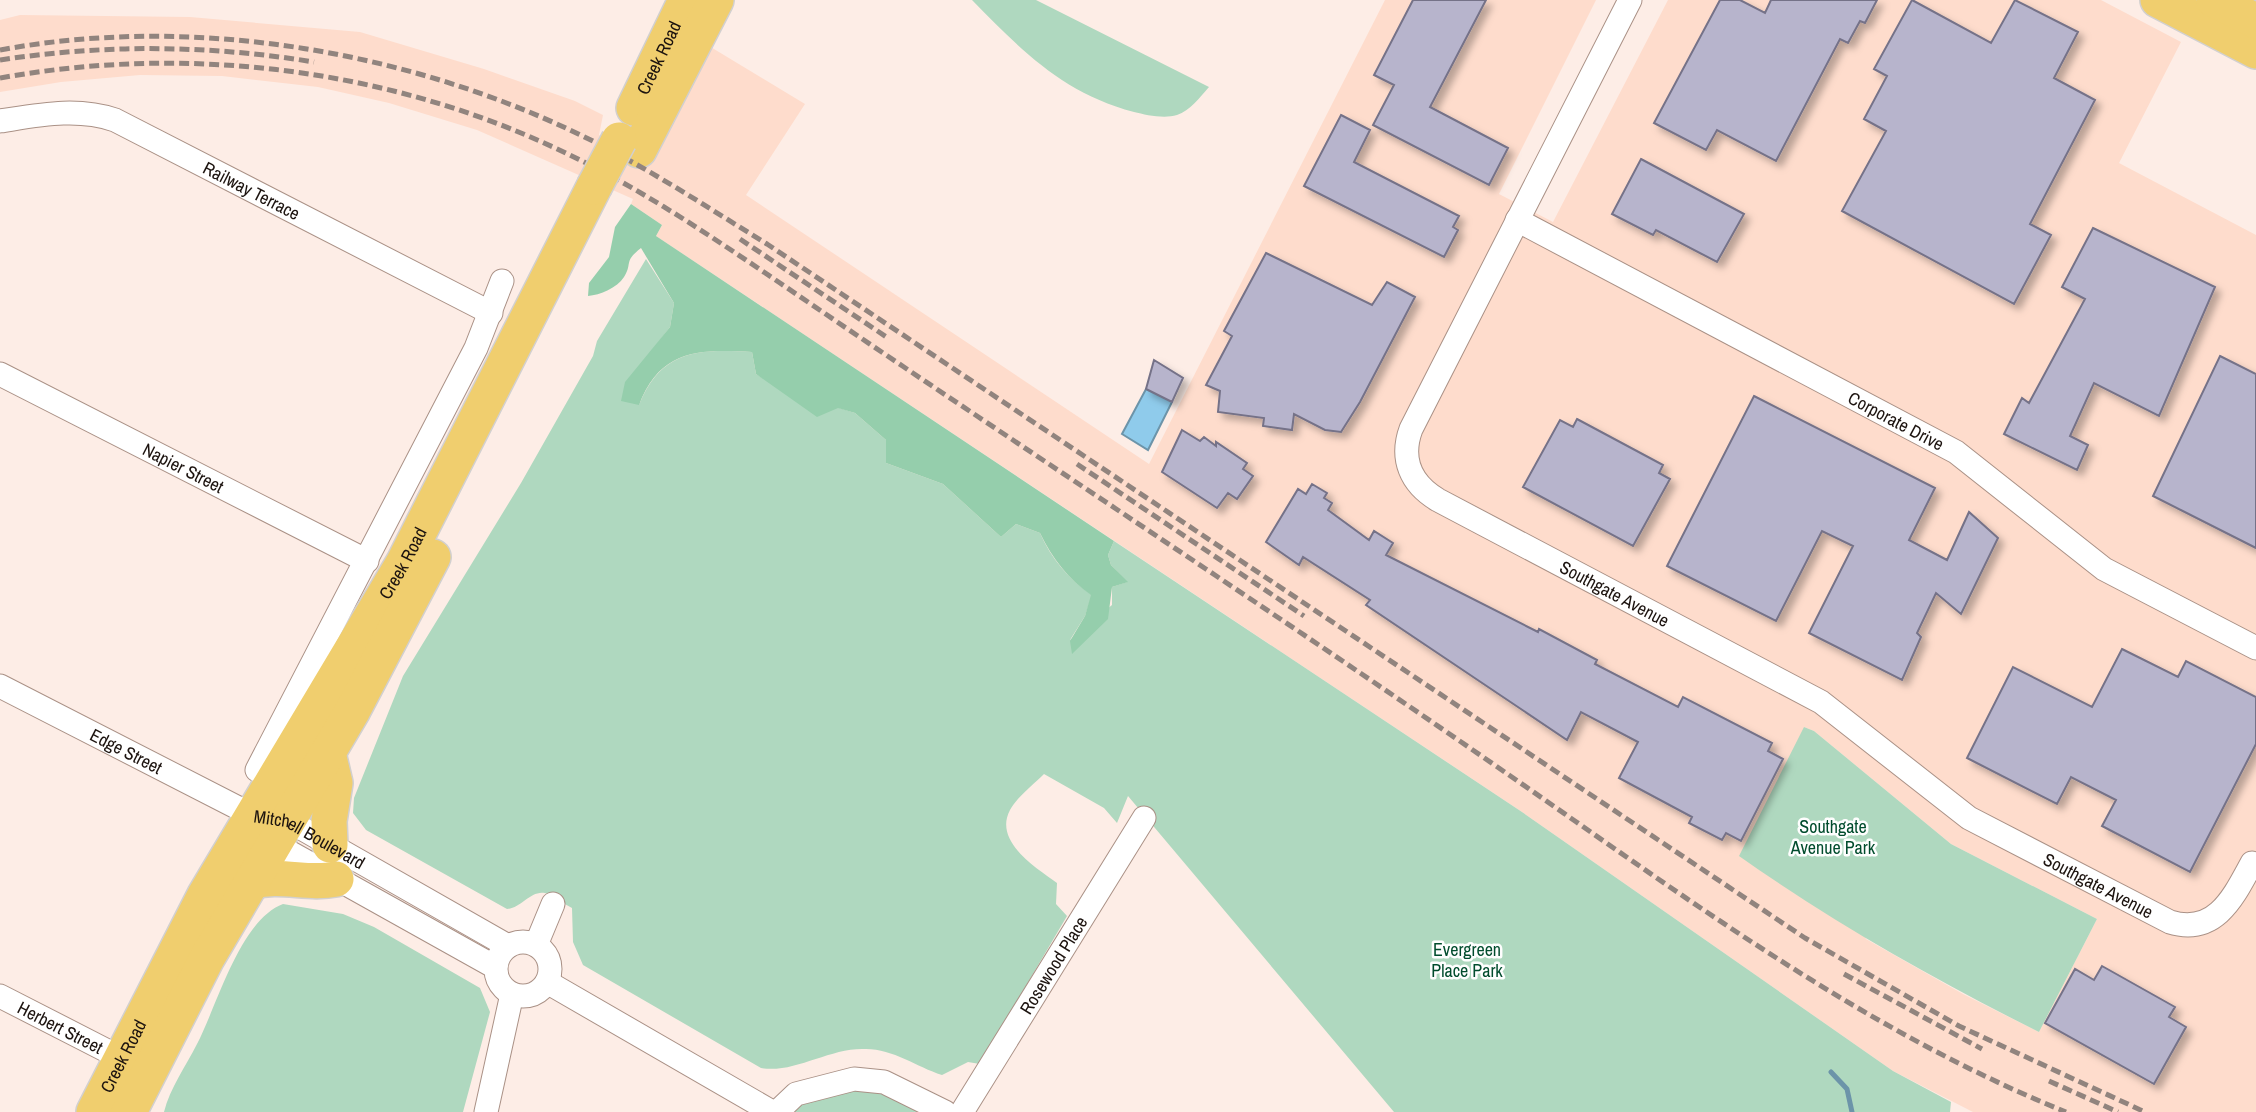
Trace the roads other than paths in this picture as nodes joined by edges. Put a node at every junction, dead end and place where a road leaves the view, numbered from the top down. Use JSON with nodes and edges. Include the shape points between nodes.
{"nodes":[{"id":1,"x":686,"y":0,"type":"edge"},
{"id":2,"x":716,"y":0,"type":"edge"},
{"id":3,"x":1630,"y":0,"type":"edge"},
{"id":4,"x":2158,"y":0,"type":"edge"},
{"id":5,"x":2214,"y":0,"type":"edge"},
{"id":6,"x":2256,"y":21,"type":"edge"},
{"id":7,"x":2256,"y":51,"type":"edge"},
{"id":8,"x":0,"y":121,"type":"edge"},
{"id":9,"x":629,"y":145,"type":"junction"},
{"id":10,"x":605,"y":193,"type":"junction"},
{"id":11,"x":1517,"y":220,"type":"junction"},
{"id":12,"x":502,"y":281,"type":"dead end"},
{"id":13,"x":491,"y":313,"type":"junction"},
{"id":14,"x":0,"y":374,"type":"edge"},
{"id":15,"x":367,"y":561,"type":"junction"},
{"id":16,"x":2256,"y":648,"type":"edge"},
{"id":17,"x":0,"y":686,"type":"edge"},
{"id":18,"x":328,"y":752,"type":"junction"},
{"id":19,"x":257,"y":770,"type":"dead end"},
{"id":20,"x":252,"y":815,"type":"junction"},
{"id":21,"x":1143,"y":818,"type":"dead end"},
{"id":22,"x":281,"y":831,"type":"junction"},
{"id":23,"x":330,"y":845,"type":"junction"},
{"id":24,"x":2255,"y":860,"type":"edge"},
{"id":25,"x":336,"y":879,"type":"junction"},
{"id":26,"x":251,"y":882,"type":"junction"},
{"id":27,"x":553,"y":904,"type":"dead end"},
{"id":28,"x":536,"y":945,"type":"junction"},
{"id":29,"x":508,"y":946,"type":"junction"},
{"id":30,"x":495,"y":968,"type":"junction"},
{"id":31,"x":547,"y":982,"type":"junction"},
{"id":32,"x":512,"y":994,"type":"junction"},
{"id":33,"x":0,"y":996,"type":"edge"},
{"id":34,"x":121,"y":1058,"type":"junction"},
{"id":35,"x":94,"y":1112,"type":"edge"},
{"id":36,"x":128,"y":1112,"type":"edge"},
{"id":37,"x":486,"y":1112,"type":"edge"},
{"id":38,"x":772,"y":1112,"type":"edge"},
{"id":39,"x":778,"y":1112,"type":"edge"},
{"id":40,"x":945,"y":1112,"type":"edge"},
{"id":41,"x":962,"y":1112,"type":"edge"}],
"edges":[{"from":1,"to":9,"type":"main road","name":"Creek Road"},
{"from":2,"to":9,"type":"main road","name":"Creek Road"},
{"from":3,"to":11,"type":"street","name":"Southgate Avenue"},
{"from":4,"to":7,"type":"main road"},
{"from":5,"to":6,"type":"main road"},
{"from":8,"to":13,"type":"street","name":"Railway Terrace","via":[[69,112],[116,120]]},
{"from":9,"to":10,"type":"main road","name":"Creek Road"},
{"from":10,"to":18,"type":"main road","name":"Creek Road","via":[[370,681]]},
{"from":10,"to":20,"type":"main road","name":"Creek Road","via":[[404,562]]},
{"from":11,"to":16,"type":"street","name":"Corporate Drive","via":[[1956,452],[2105,569]]},
{"from":11,"to":24,"type":"street","name":"Southgate Avenue","via":[[1408,437],[1407,461],[1423,490],[1807,694],[1847,720],[1969,818],[2170,922],[2194,925],[2219,915]]},
{"from":12,"to":13,"type":"street","name":"Creek Road"},
{"from":13,"to":15,"type":"street","name":"Creek Road"},
{"from":14,"to":15,"type":"street","name":"Napier Street"},
{"from":15,"to":19,"type":"street","name":"Creek Road"},
{"from":17,"to":20,"type":"street","name":"Edge Street"},
{"from":18,"to":22,"type":"main road","name":"Creek Road"},
{"from":18,"to":23,"type":"main road","via":[[335,783]]},
{"from":20,"to":22,"type":"street","name":"Mitchell Boulevard"},
{"from":20,"to":34,"type":"main road","name":"Creek Road"},
{"from":21,"to":41,"type":"street","name":"Rosewood Place"},
{"from":22,"to":23,"type":"street","name":"Mitchell Boulevard"},
{"from":22,"to":25,"type":"street","name":"Mitchell Boulevard"},
{"from":22,"to":26,"type":"main road","name":"Creek Road"},
{"from":23,"to":29,"type":"street","name":"Mitchell Boulevard"},
{"from":25,"to":26,"type":"main road","via":[[314,883],[275,877]]},
{"from":25,"to":30,"type":"street","name":"Mitchell Boulevard"},
{"from":26,"to":36,"type":"main road","name":"Creek Road"},
{"from":27,"to":28,"type":"street"},
{"from":28,"to":29,"type":"street"},
{"from":28,"to":31,"type":"street","via":[[550,965]]},
{"from":29,"to":30,"type":"street"},
{"from":30,"to":32,"type":"street","name":"Mitchell Boulevard","via":[[499,984]]},
{"from":31,"to":32,"type":"street","via":[[536,993]]},
{"from":31,"to":38,"type":"street"},
{"from":32,"to":37,"type":"street"},
{"from":33,"to":34,"type":"street","name":"Herbert Street"},
{"from":34,"to":35,"type":"main road","name":"Creek Road"},
{"from":39,"to":40,"type":"street","via":[[796,1094],[854,1079],[884,1082]]}]}
